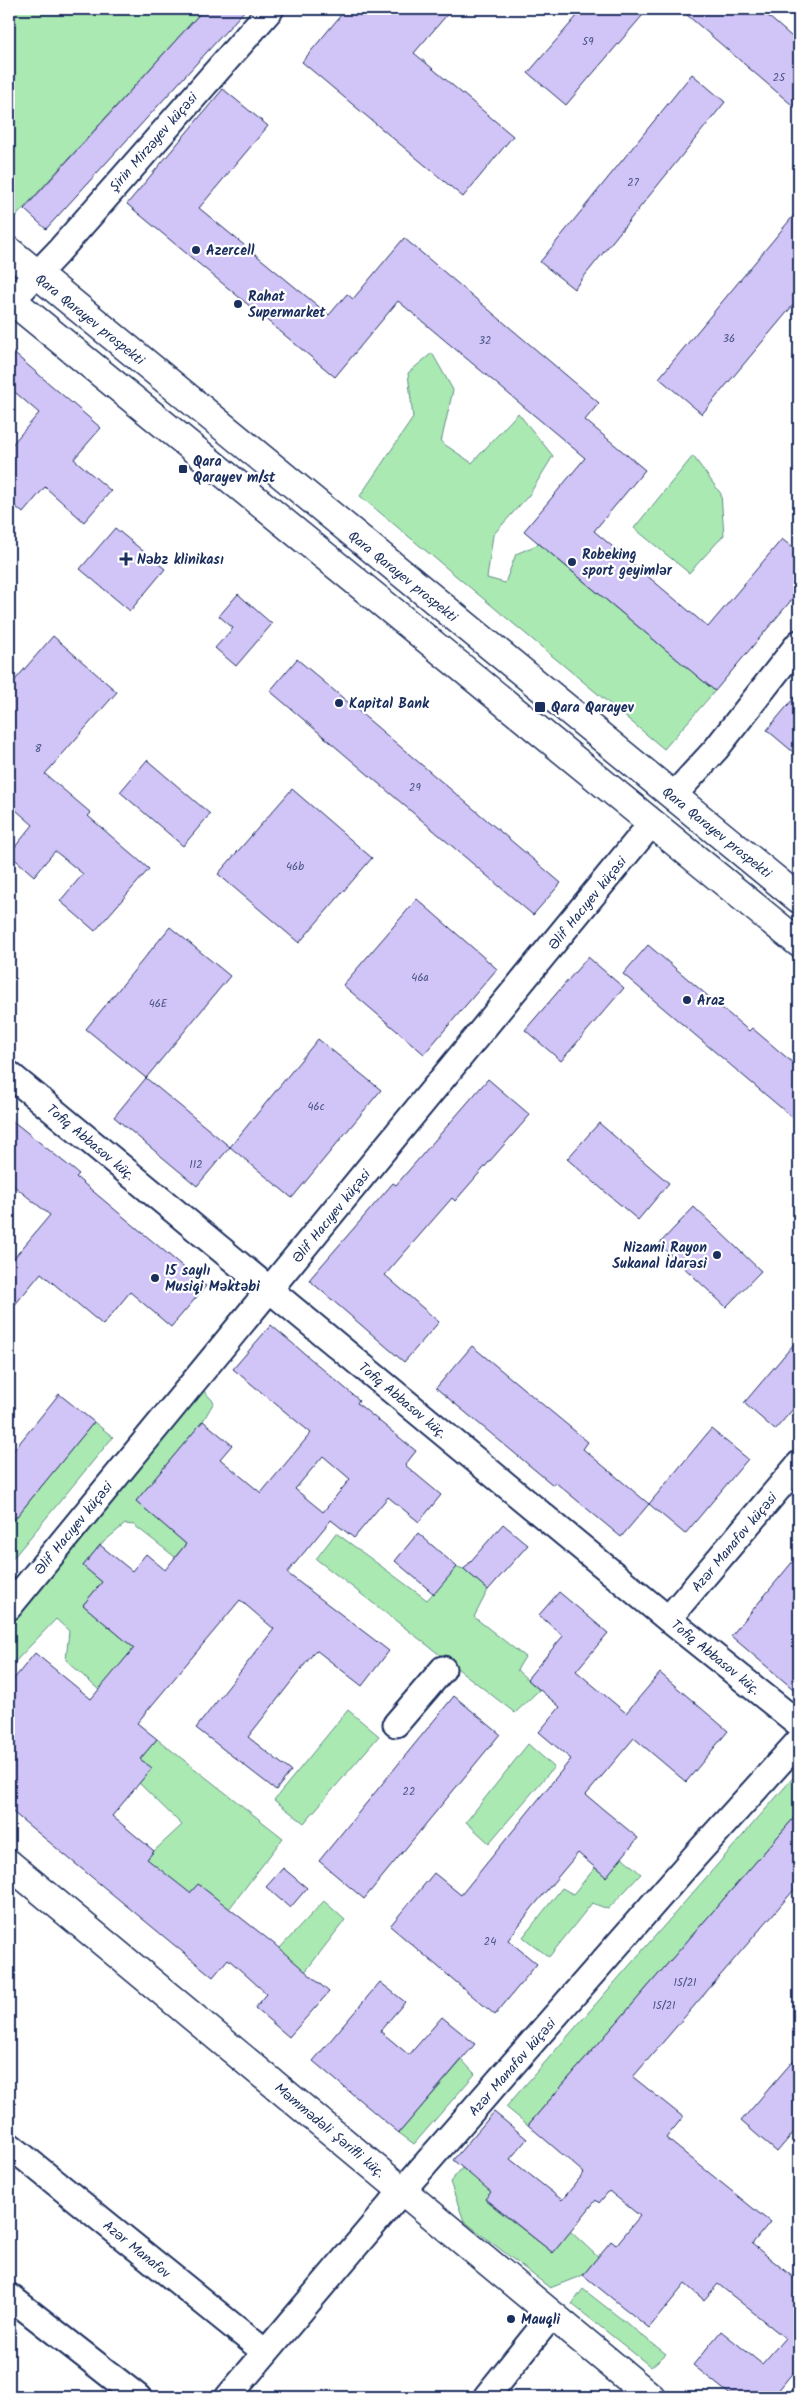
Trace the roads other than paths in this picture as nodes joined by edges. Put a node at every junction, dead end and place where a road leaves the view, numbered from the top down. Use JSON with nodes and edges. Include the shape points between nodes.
{"nodes":[{"id":1,"x":271,"y":9,"type":"edge"},
{"id":2,"x":9,"y":251,"type":"edge"},
{"id":3,"x":36,"y":275,"type":"junction"},
{"id":4,"x":10,"y":299,"type":"edge"},
{"id":5,"x":799,"y":642,"type":"edge"},
{"id":6,"x":674,"y":796,"type":"junction"},
{"id":7,"x":651,"y":824,"type":"junction"},
{"id":8,"x":799,"y":899,"type":"edge"},
{"id":9,"x":799,"y":943,"type":"edge"},
{"id":10,"x":9,"y":1074,"type":"edge"},
{"id":11,"x":270,"y":1290,"type":"junction"},
{"id":12,"x":799,"y":1464,"type":"edge"},
{"id":13,"x":9,"y":1607,"type":"edge"},
{"id":14,"x":668,"y":1619,"type":"junction"},
{"id":15,"x":443,"y":1669,"type":"dead end"},
{"id":16,"x":396,"y":1724,"type":"dead end"},
{"id":17,"x":799,"y":1724,"type":"edge"},
{"id":18,"x":799,"y":1741,"type":"edge"},
{"id":19,"x":9,"y":1864,"type":"edge"},
{"id":20,"x":9,"y":2145,"type":"edge"},
{"id":21,"x":402,"y":2191,"type":"junction"},
{"id":22,"x":9,"y":2296,"type":"edge"},
{"id":23,"x":552,"y":2315,"type":"junction"},
{"id":24,"x":265,"y":2352,"type":"junction"},
{"id":25,"x":138,"y":2397,"type":"edge"},
{"id":26,"x":228,"y":2397,"type":"edge"},
{"id":27,"x":486,"y":2397,"type":"edge"},
{"id":28,"x":651,"y":2397,"type":"edge"}],
"edges":[{"from":1,"to":3,"type":"street","name":"Şirin Mirzəyev küçəsi"},
{"from":2,"to":3,"type":"main road","name":"Qara Qarayev prospekti"},
{"from":3,"to":4,"type":"street","name":"Şirin Mirzəyev küçəsi"},
{"from":3,"to":6,"type":"main road","name":"Qara Qarayev prospekti"},
{"from":4,"to":7,"type":"main road"},
{"from":5,"to":6,"type":"street","via":[[716,749]]},
{"from":6,"to":8,"type":"main road","name":"Qara Qarayev prospekti"},
{"from":7,"to":9,"type":"main road"},
{"from":7,"to":11,"type":"street","name":"Əlif Hacıyev küçəsi"},
{"from":10,"to":11,"type":"street","name":"Tofiq Abbasov küç."},
{"from":11,"to":13,"type":"street","name":"Əlif Hacıyev küçəsi"},
{"from":11,"to":14,"type":"street","name":"Tofiq Abbasov küç."},
{"from":12,"to":14,"type":"street","name":"Azər Manafov küçəsi"},
{"from":14,"to":17,"type":"street","name":"Tofiq Abbasov küç."},
{"from":15,"to":16,"type":"street"},
{"from":18,"to":21,"type":"street","name":"Azər Manafov küçəsi"},
{"from":19,"to":21,"type":"main road","name":"Məmmədəli Şərifli küç."},
{"from":20,"to":24,"type":"street","name":"Azər Manafov"},
{"from":21,"to":23,"type":"main road","name":"Məmmədəli Şərifli küç."},
{"from":21,"to":24,"type":"street","name":"Azər Manafov küçəsi"},
{"from":22,"to":25,"type":"street"},
{"from":23,"to":27,"type":"street"},
{"from":23,"to":28,"type":"main road","name":"Məmmədəli Şərifli küç."},
{"from":24,"to":26,"type":"street","name":"Azər Manafov küçəsi"}]}
